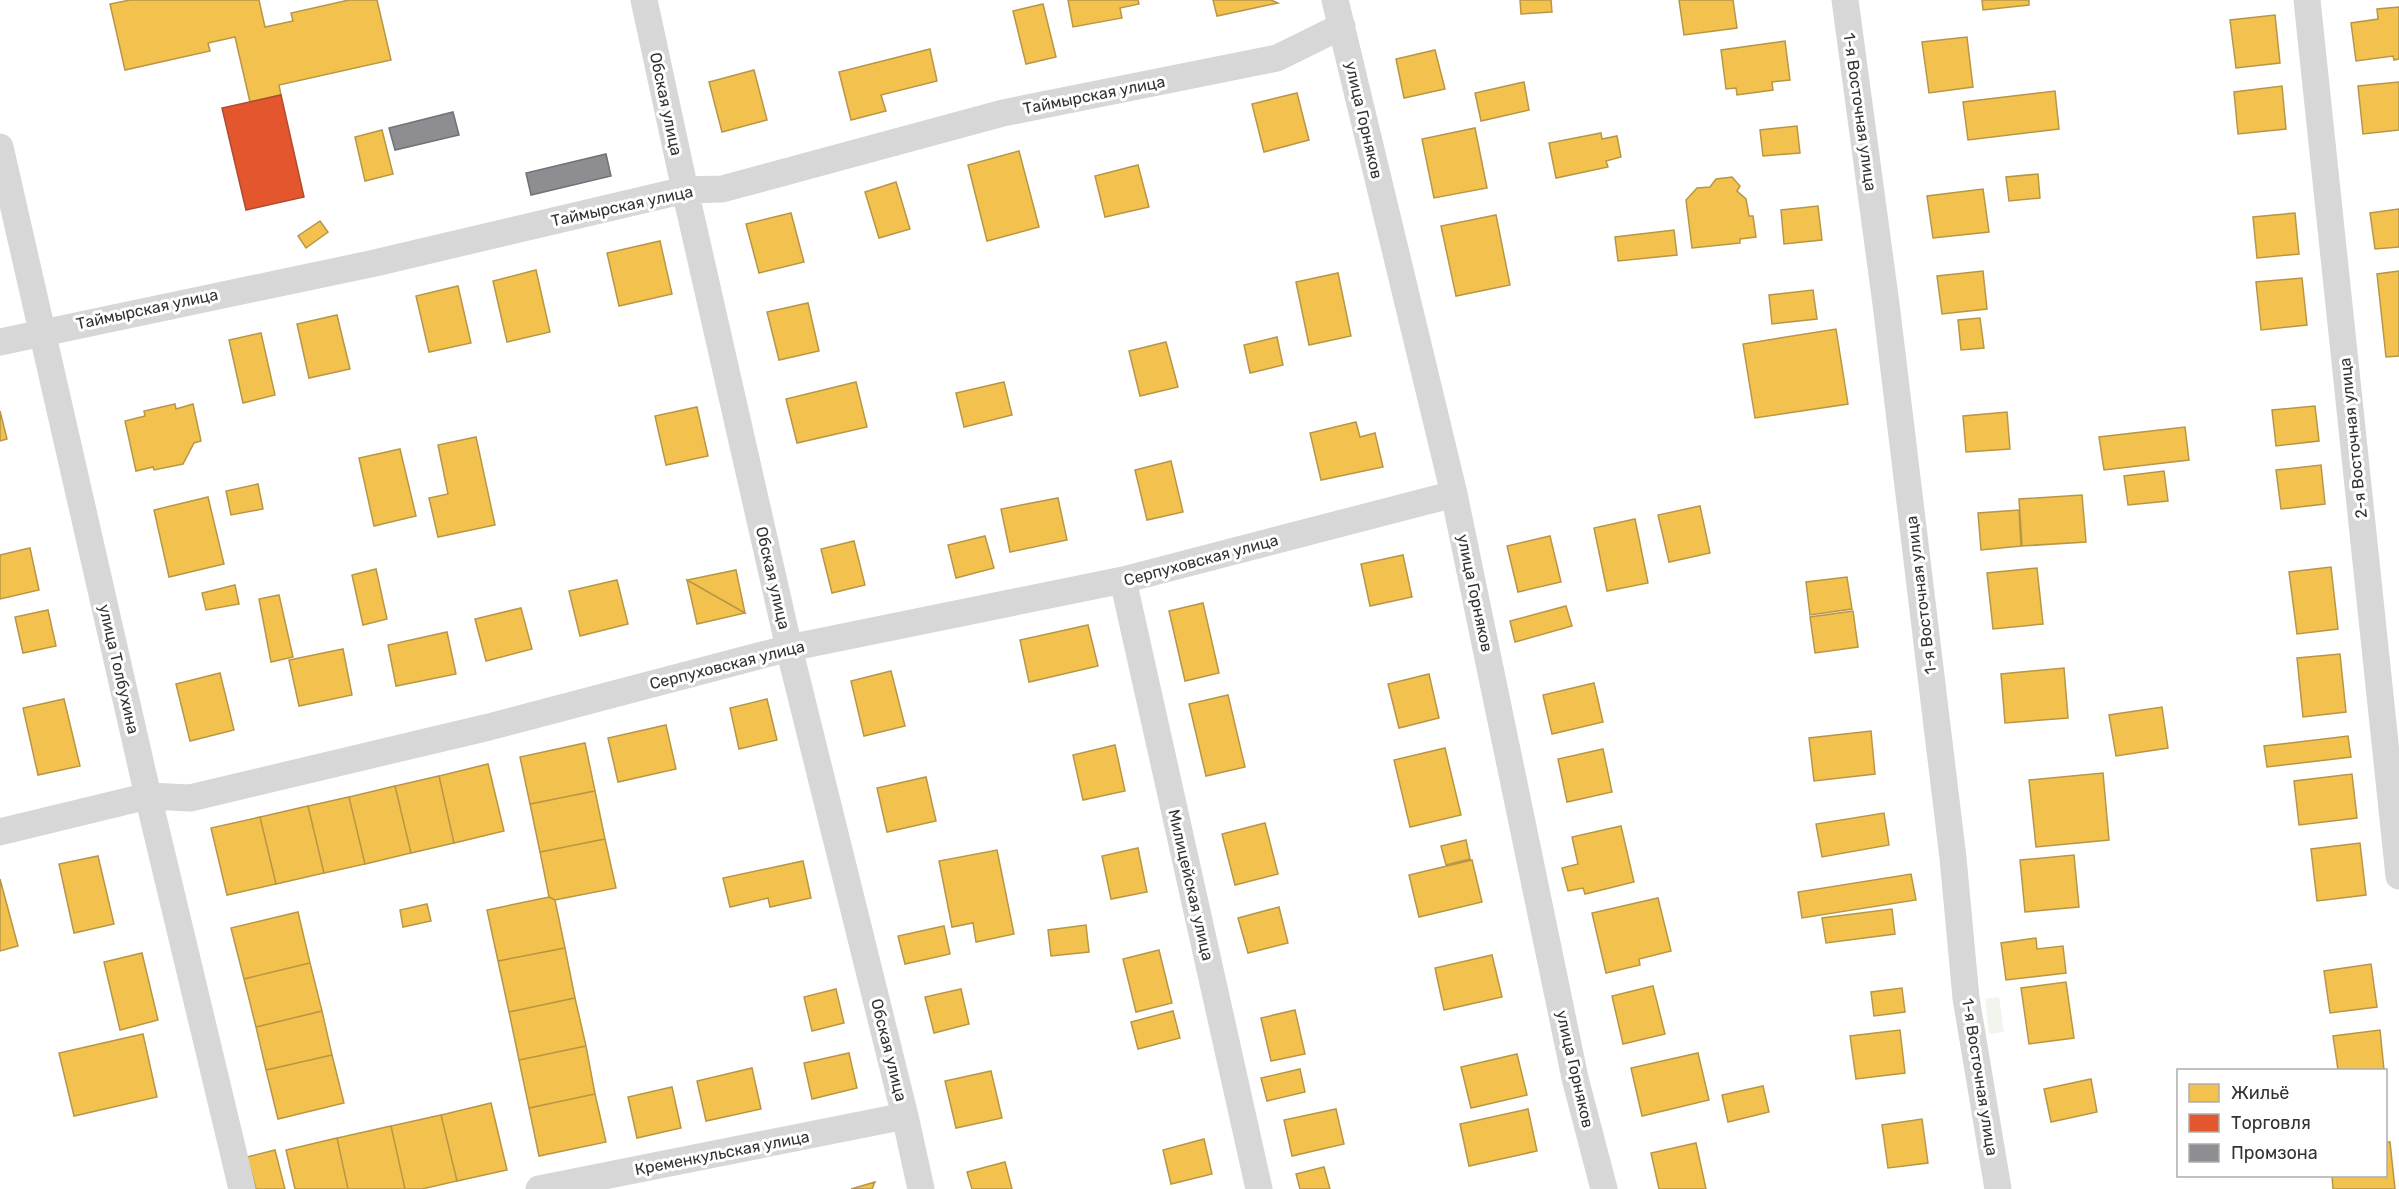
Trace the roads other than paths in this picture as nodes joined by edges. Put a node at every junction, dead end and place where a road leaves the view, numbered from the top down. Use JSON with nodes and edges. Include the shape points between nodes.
{"nodes":[{"id":1,"x":644,"y":0,"type":"edge"},
{"id":2,"x":1335,"y":0,"type":"edge"},
{"id":3,"x":1845,"y":0,"type":"edge"},
{"id":4,"x":2307,"y":0,"type":"edge"},
{"id":5,"x":1342,"y":26,"type":"junction"},
{"id":6,"x":0,"y":147,"type":"edge"},
{"id":7,"x":685,"y":190,"type":"junction"},
{"id":8,"x":42,"y":332,"type":"junction"},
{"id":9,"x":0,"y":342,"type":"edge"},
{"id":10,"x":1454,"y":494,"type":"junction"},
{"id":11,"x":1123,"y":580,"type":"junction"},
{"id":12,"x":789,"y":648,"type":"junction"},
{"id":13,"x":148,"y":796,"type":"junction"},
{"id":14,"x":0,"y":832,"type":"edge"},
{"id":15,"x":2399,"y":876,"type":"edge"},
{"id":16,"x":905,"y":1116,"type":"junction"},
{"id":17,"x":242,"y":1189,"type":"edge"},
{"id":18,"x":539,"y":1189,"type":"edge"},
{"id":19,"x":921,"y":1189,"type":"edge"},
{"id":20,"x":1259,"y":1189,"type":"edge"},
{"id":21,"x":1604,"y":1189,"type":"edge"},
{"id":22,"x":1998,"y":1189,"type":"edge"}],
"edges":[{"from":1,"to":7,"type":"street","name":"Обская улица"},
{"from":2,"to":5,"type":"street","name":"улица Горняков"},
{"from":3,"to":22,"type":"street","name":"1-я Восточная улица","via":[[1953,858],[1966,998]]},
{"from":4,"to":15,"type":"street","name":"2-я Восточная улица"},
{"from":5,"to":7,"type":"street","name":"Таймырская улица","via":[[1277,58],[1003,113],[722,189]]},
{"from":5,"to":10,"type":"street","name":"улица Горняков"},
{"from":6,"to":8,"type":"street","name":"улица Толбухина"},
{"from":7,"to":8,"type":"street","name":"Таймырская улица","via":[[375,263]]},
{"from":7,"to":12,"type":"street","name":"Обская улица"},
{"from":8,"to":9,"type":"street","name":"Таймырская улица"},
{"from":8,"to":13,"type":"street","name":"улица Толбухина"},
{"from":10,"to":11,"type":"street","name":"Серпуховская улица"},
{"from":10,"to":21,"type":"street","name":"улица Горняков","via":[[1575,1078]]},
{"from":11,"to":12,"type":"street","name":"Серпуховская улица"},
{"from":11,"to":20,"type":"street","name":"Милицейская улица"},
{"from":12,"to":13,"type":"street","name":"Серпуховская улица","via":[[489,727],[190,798]]},
{"from":12,"to":16,"type":"street","name":"Обская улица"},
{"from":13,"to":14,"type":"street","name":"Серпуховская улица"},
{"from":13,"to":17,"type":"street","name":"улица Толбухина"},
{"from":16,"to":18,"type":"street","name":"Кременкульская улица"},
{"from":16,"to":19,"type":"street","name":"Обская улица"}]}
